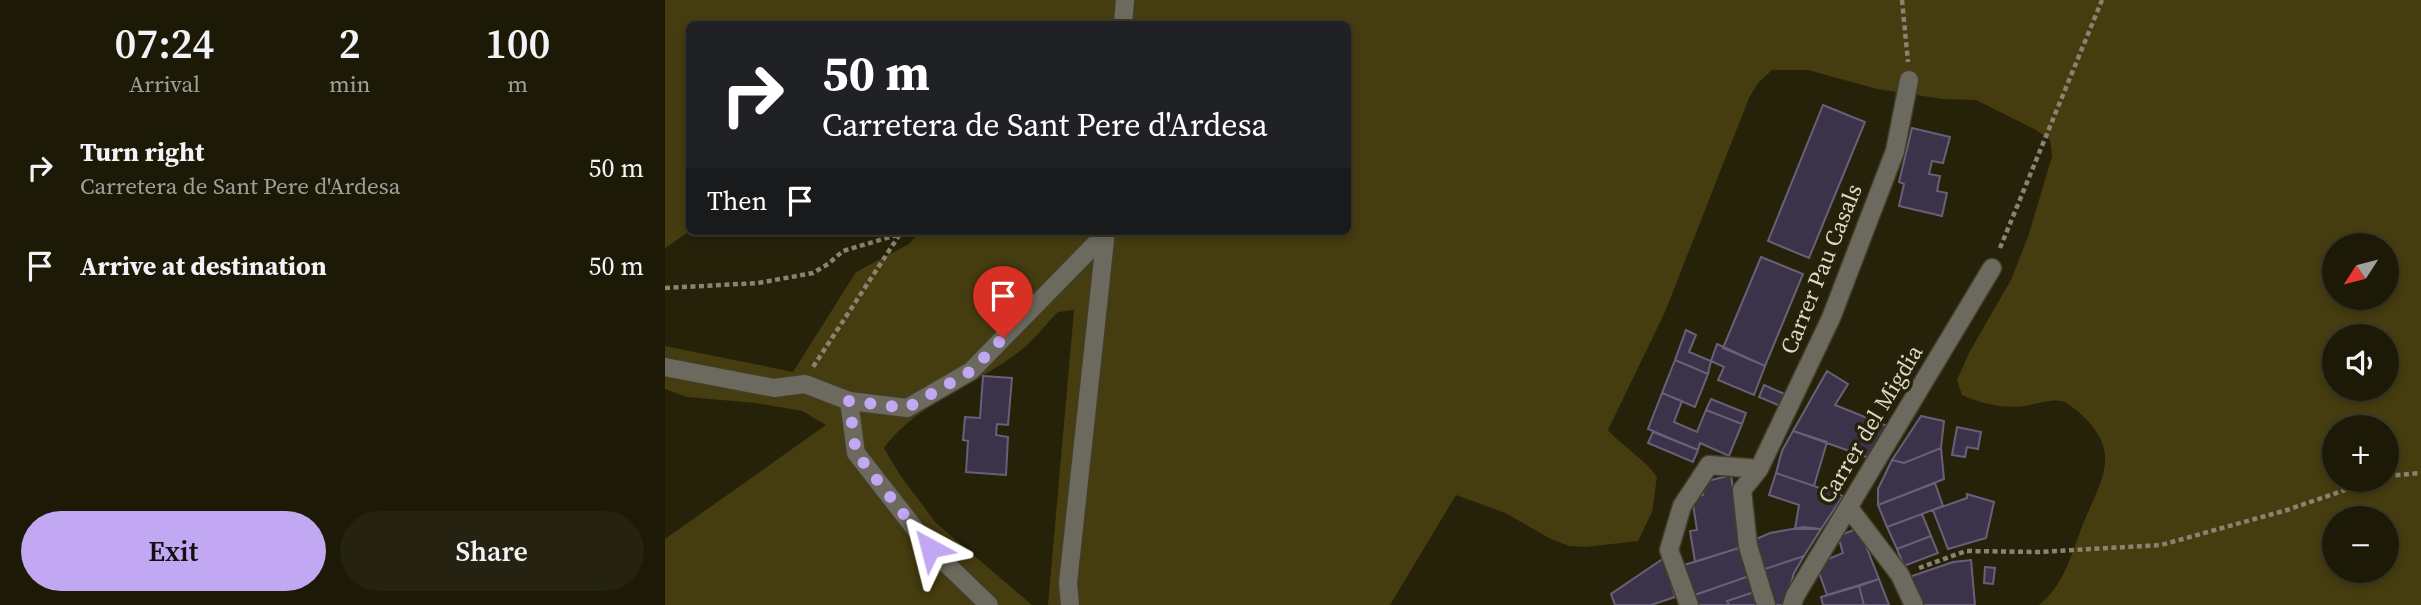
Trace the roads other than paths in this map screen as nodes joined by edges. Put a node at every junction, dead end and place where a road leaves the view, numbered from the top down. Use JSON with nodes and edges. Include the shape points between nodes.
{"nodes":[{"id":1,"x":1125,"y":0,"type":"edge"},
{"id":2,"x":1123,"y":21,"type":"edge"},
{"id":3,"x":1909,"y":80,"type":"road end"},
{"id":4,"x":1103,"y":235,"type":"edge"},
{"id":5,"x":1106,"y":235,"type":"edge"},
{"id":6,"x":1992,"y":268,"type":"road end"},
{"id":7,"x":665,"y":367,"type":"edge"},
{"id":8,"x":849,"y":401,"type":"junction"},
{"id":9,"x":1759,"y":469,"type":"junction"},
{"id":10,"x":1849,"y":508,"type":"junction"},
{"id":11,"x":989,"y":605,"type":"edge"},
{"id":12,"x":1070,"y":605,"type":"edge"},
{"id":13,"x":1689,"y":605,"type":"edge"},
{"id":14,"x":1766,"y":605,"type":"edge"},
{"id":15,"x":1792,"y":605,"type":"edge"},
{"id":16,"x":1913,"y":605,"type":"edge"}],
"edges":[{"from":1,"to":2,"type":"street"},
{"from":3,"to":9,"type":"street","name":"Carrer Pau Casals","via":[[1895,152],[1831,318]]},
{"from":4,"to":8,"type":"street","via":[[971,371],[907,408]]},
{"from":5,"to":12,"type":"street","via":[[1067,583]]},
{"from":6,"to":10,"type":"street","name":"Carrer del Migdia"},
{"from":7,"to":8,"type":"street","via":[[774,388],[805,384]]},
{"from":8,"to":11,"type":"street","via":[[856,453],[930,548]]},
{"from":9,"to":13,"type":"street","via":[[1709,465],[1682,506],[1669,550]]},
{"from":9,"to":14,"type":"street","name":"Carrer Pau Casals","via":[[1742,490],[1748,545]]},
{"from":10,"to":15,"type":"street","name":"Carrer del Migdia"},
{"from":10,"to":16,"type":"street","via":[[1900,575]]}]}
